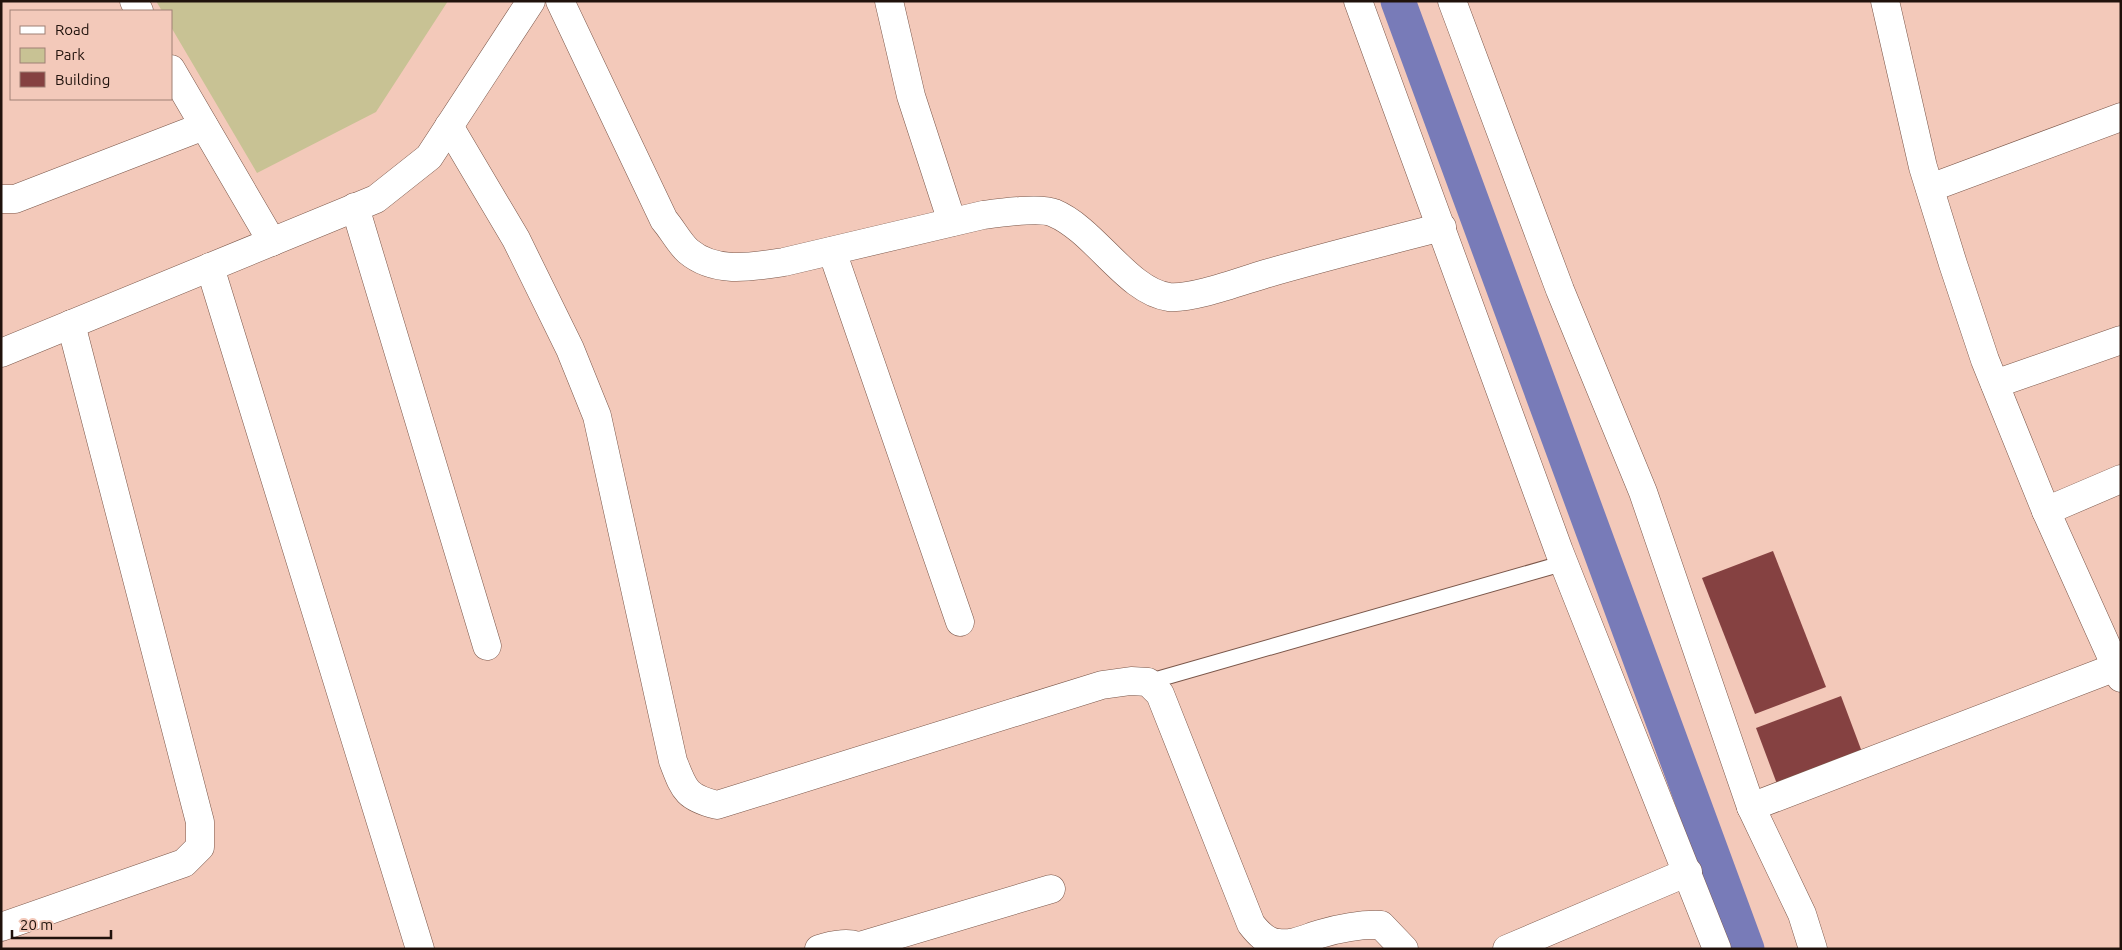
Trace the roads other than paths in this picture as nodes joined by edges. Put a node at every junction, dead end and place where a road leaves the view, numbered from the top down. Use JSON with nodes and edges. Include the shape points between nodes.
{"nodes":[{"id":1,"x":531,"y":1,"type":"edge"},
{"id":2,"x":560,"y":1,"type":"edge"},
{"id":3,"x":889,"y":1,"type":"edge"},
{"id":4,"x":1358,"y":1,"type":"edge"},
{"id":5,"x":1452,"y":1,"type":"edge"},
{"id":6,"x":1887,"y":2,"type":"edge"},
{"id":7,"x":172,"y":72,"type":"edge"},
{"id":8,"x":2121,"y":117,"type":"edge"},
{"id":9,"x":204,"y":126,"type":"junction"},
{"id":10,"x":449,"y":126,"type":"junction"},
{"id":11,"x":1930,"y":188,"type":"junction"},
{"id":12,"x":1,"y":199,"type":"edge"},
{"id":13,"x":356,"y":207,"type":"junction"},
{"id":14,"x":952,"y":222,"type":"junction"},
{"id":15,"x":1442,"y":227,"type":"junction"},
{"id":16,"x":272,"y":242,"type":"junction"},
{"id":17,"x":832,"y":251,"type":"junction"},
{"id":18,"x":210,"y":267,"type":"junction"},
{"id":19,"x":71,"y":324,"type":"junction"},
{"id":20,"x":2121,"y":340,"type":"edge"},
{"id":21,"x":1,"y":353,"type":"edge"},
{"id":22,"x":1995,"y":384,"type":"junction"},
{"id":23,"x":2121,"y":480,"type":"edge"},
{"id":24,"x":2046,"y":511,"type":"junction"},
{"id":25,"x":1564,"y":563,"type":"junction"},
{"id":26,"x":960,"y":622,"type":"dead end"},
{"id":27,"x":488,"y":646,"type":"dead end"},
{"id":28,"x":2118,"y":672,"type":"edge"},
{"id":29,"x":1148,"y":682,"type":"junction"},
{"id":30,"x":1751,"y":807,"type":"junction"},
{"id":31,"x":1688,"y":872,"type":"junction"},
{"id":32,"x":1051,"y":888,"type":"dead end"},
{"id":33,"x":1,"y":927,"type":"edge"},
{"id":34,"x":862,"y":947,"type":"edge"},
{"id":35,"x":420,"y":949,"type":"edge"},
{"id":36,"x":819,"y":949,"type":"edge"},
{"id":37,"x":1404,"y":949,"type":"edge"},
{"id":38,"x":1507,"y":949,"type":"edge"},
{"id":39,"x":1717,"y":949,"type":"edge"},
{"id":40,"x":1813,"y":949,"type":"edge"}],
"edges":[{"from":1,"to":10,"type":"street"},
{"from":2,"to":17,"type":"street","via":[[664,220],[688,250],[716,266],[751,267]]},
{"from":3,"to":14,"type":"street","via":[[911,96]]},
{"from":4,"to":15,"type":"street"},
{"from":5,"to":30,"type":"street","via":[[1560,290],[1643,492]]},
{"from":6,"to":11,"type":"street"},
{"from":7,"to":9,"type":"street"},
{"from":8,"to":11,"type":"street"},
{"from":9,"to":12,"type":"street","via":[[15,198]]},
{"from":9,"to":16,"type":"street"},
{"from":10,"to":13,"type":"street","via":[[429,157],[376,199]]},
{"from":10,"to":29,"type":"street","via":[[516,239],[570,349],[597,416],[673,761],[685,791],[717,805],[1102,685]]},
{"from":11,"to":22,"type":"street","via":[[1952,264]]},
{"from":13,"to":16,"type":"street"},
{"from":13,"to":27,"type":"street"},
{"from":14,"to":15,"type":"street","via":[[1014,211],[1053,212],[1080,228],[1144,288],[1170,296],[1193,294]]},
{"from":14,"to":17,"type":"street"},
{"from":15,"to":25,"type":"street"},
{"from":16,"to":18,"type":"street"},
{"from":17,"to":26,"type":"street"},
{"from":18,"to":19,"type":"street"},
{"from":18,"to":35,"type":"street"},
{"from":19,"to":21,"type":"street"},
{"from":19,"to":33,"type":"street","via":[[200,822],[200,848],[184,863]]},
{"from":20,"to":22,"type":"street"},
{"from":22,"to":24,"type":"street"},
{"from":23,"to":24,"type":"street"},
{"from":24,"to":28,"type":"street"},
{"from":25,"to":29,"type":"lane"},
{"from":25,"to":31,"type":"street"},
{"from":28,"to":30,"type":"street"},
{"from":29,"to":37,"type":"street","via":[[1160,694],[1251,924],[1260,936],[1278,943],[1297,942],[1360,924],[1381,925]]},
{"from":30,"to":40,"type":"street","via":[[1802,914]]},
{"from":31,"to":38,"type":"street"},
{"from":31,"to":39,"type":"street"},
{"from":32,"to":34,"type":"street"},
{"from":34,"to":36,"type":"street","via":[[844,945]]}]}
